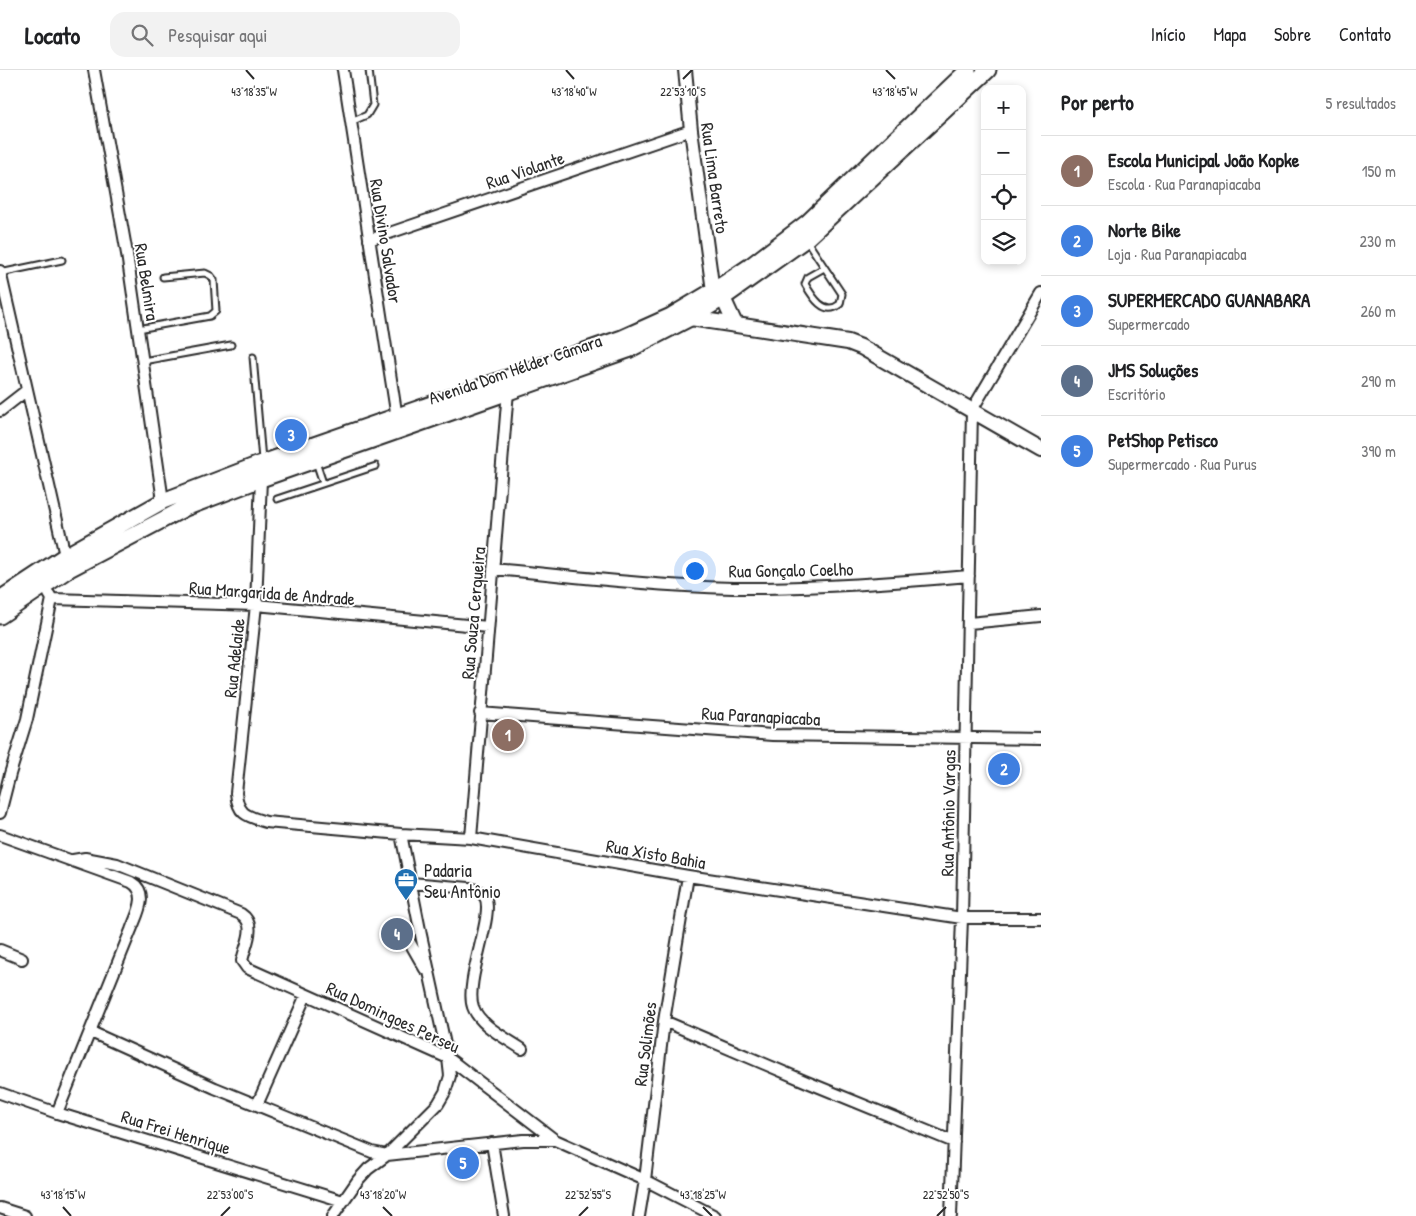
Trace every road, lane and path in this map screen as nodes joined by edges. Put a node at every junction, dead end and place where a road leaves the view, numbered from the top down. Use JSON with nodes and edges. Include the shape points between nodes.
{"nodes":[{"id":1,"x":94,"y":70,"type":"edge"},
{"id":2,"x":344,"y":70,"type":"edge"},
{"id":3,"x":369,"y":70,"type":"edge"},
{"id":4,"x":685,"y":70,"type":"edge"},
{"id":5,"x":968,"y":70,"type":"edge"},
{"id":6,"x":988,"y":70,"type":"edge"},
{"id":7,"x":351,"y":122,"type":"junction"},
{"id":8,"x":691,"y":130,"type":"junction"},
{"id":9,"x":806,"y":239,"type":"junction"},
{"id":10,"x":369,"y":240,"type":"junction"},
{"id":11,"x":62,"y":260,"type":"dead end"},
{"id":12,"x":824,"y":268,"type":"junction"},
{"id":13,"x":0,"y":272,"type":"edge"},
{"id":14,"x":162,"y":277,"type":"dead end"},
{"id":15,"x":1041,"y":293,"type":"edge"},
{"id":16,"x":718,"y":294,"type":"junction"},
{"id":17,"x":671,"y":316,"type":"junction"},
{"id":18,"x":690,"y":318,"type":"junction"},
{"id":19,"x":735,"y":324,"type":"junction"},
{"id":20,"x":138,"y":329,"type":"junction"},
{"id":21,"x":231,"y":345,"type":"dead end"},
{"id":22,"x":253,"y":357,"type":"dead end"},
{"id":23,"x":142,"y":361,"type":"junction"},
{"id":24,"x":27,"y":390,"type":"junction"},
{"id":25,"x":508,"y":391,"type":"junction"},
{"id":26,"x":972,"y":410,"type":"junction"},
{"id":27,"x":0,"y":411,"type":"edge"},
{"id":28,"x":397,"y":418,"type":"junction"},
{"id":29,"x":1041,"y":450,"type":"edge"},
{"id":30,"x":315,"y":460,"type":"junction"},
{"id":31,"x":376,"y":466,"type":"dead end"},
{"id":32,"x":262,"y":471,"type":"junction"},
{"id":33,"x":322,"y":482,"type":"junction"},
{"id":34,"x":277,"y":499,"type":"dead end"},
{"id":35,"x":163,"y":501,"type":"junction"},
{"id":36,"x":67,"y":562,"type":"junction"},
{"id":37,"x":493,"y":569,"type":"junction"},
{"id":38,"x":969,"y":576,"type":"junction"},
{"id":39,"x":44,"y":586,"type":"junction"},
{"id":40,"x":0,"y":599,"type":"edge"},
{"id":41,"x":52,"y":599,"type":"junction"},
{"id":42,"x":256,"y":605,"type":"junction"},
{"id":43,"x":0,"y":616,"type":"edge"},
{"id":44,"x":1041,"y":616,"type":"edge"},
{"id":45,"x":969,"y":623,"type":"junction"},
{"id":46,"x":488,"y":627,"type":"junction"},
{"id":47,"x":480,"y":712,"type":"junction"},
{"id":48,"x":966,"y":738,"type":"junction"},
{"id":49,"x":1041,"y":739,"type":"edge"},
{"id":50,"x":0,"y":813,"type":"edge"},
{"id":51,"x":266,"y":822,"type":"joint"},
{"id":52,"x":402,"y":834,"type":"junction"},
{"id":53,"x":0,"y":835,"type":"edge"},
{"id":54,"x":471,"y":838,"type":"junction"},
{"id":55,"x":73,"y":860,"type":"junction"},
{"id":56,"x":688,"y":876,"type":"junction"},
{"id":57,"x":411,"y":883,"type":"junction"},
{"id":58,"x":962,"y":918,"type":"junction"},
{"id":59,"x":1041,"y":918,"type":"edge"},
{"id":60,"x":405,"y":934,"type":"dead end"},
{"id":61,"x":0,"y":950,"type":"edge"},
{"id":62,"x":22,"y":959,"type":"dead end"},
{"id":63,"x":431,"y":981,"type":"junction"},
{"id":64,"x":306,"y":995,"type":"junction"},
{"id":65,"x":664,"y":1021,"type":"junction"},
{"id":66,"x":91,"y":1032,"type":"junction"},
{"id":67,"x":522,"y":1049,"type":"dead end"},
{"id":68,"x":448,"y":1058,"type":"junction"},
{"id":69,"x":0,"y":1092,"type":"edge"},
{"id":70,"x":256,"y":1105,"type":"junction"},
{"id":71,"x":57,"y":1112,"type":"junction"},
{"id":72,"x":556,"y":1140,"type":"junction"},
{"id":73,"x":954,"y":1142,"type":"junction"},
{"id":74,"x":492,"y":1143,"type":"junction"},
{"id":75,"x":387,"y":1155,"type":"junction"},
{"id":76,"x":645,"y":1180,"type":"junction"},
{"id":77,"x":343,"y":1201,"type":"junction"},
{"id":78,"x":0,"y":1208,"type":"edge"},
{"id":79,"x":25,"y":1216,"type":"edge"},
{"id":80,"x":333,"y":1216,"type":"edge"},
{"id":81,"x":504,"y":1216,"type":"edge"},
{"id":82,"x":639,"y":1216,"type":"edge"},
{"id":83,"x":715,"y":1216,"type":"edge"},
{"id":84,"x":951,"y":1216,"type":"edge"}],
"edges":[{"from":1,"to":20,"type":"street","name":"Rua Belmira"},
{"from":2,"to":7,"type":"street","name":"Rua Divino Salvador"},
{"from":3,"to":7,"type":"lane","via":[[373,106],[367,115]]},
{"from":4,"to":8,"type":"street","name":"Rua Lima Barreto"},
{"from":5,"to":16,"type":"main road","name":"Avenida Dom Hélder Câmara","via":[[808,222]]},
{"from":6,"to":9,"type":"main road","name":"Avenida Dom Hélder Câmara"},
{"from":7,"to":10,"type":"street","name":"Rua Divino Salvador"},
{"from":8,"to":10,"type":"street","name":"Rua Violante"},
{"from":8,"to":16,"type":"street","name":"Rua Lima Barreto"},
{"from":9,"to":12,"type":"lane"},
{"from":9,"to":16,"type":"main road","name":"Avenida Dom Hélder Câmara"},
{"from":10,"to":28,"type":"street","name":"Rua Divino Salvador"},
{"from":11,"to":13,"type":"lane"},
{"from":12,"to":12,"type":"lane","via":[[842,297],[840,304],[831,309],[818,303],[805,284],[808,277]]},
{"from":13,"to":24,"type":"street"},
{"from":14,"to":20,"type":"lane","via":[[205,273],[211,276],[216,311],[210,316]]},
{"from":15,"to":26,"type":"street"},
{"from":16,"to":17,"type":"main road","name":"Avenida Dom Hélder Câmara"},
{"from":16,"to":18,"type":"main road","name":"Avenida Dom Hélder Câmara"},
{"from":16,"to":19,"type":"main road"},
{"from":17,"to":18,"type":"main road"},
{"from":17,"to":28,"type":"main road","name":"Avenida Dom Hélder Câmara","via":[[622,338]]},
{"from":18,"to":19,"type":"main road"},
{"from":18,"to":25,"type":"main road","name":"Avenida Dom Hélder Câmara","via":[[628,350]]},
{"from":19,"to":26,"type":"main road","via":[[848,342]]},
{"from":20,"to":23,"type":"street","name":"Rua Belmira"},
{"from":21,"to":23,"type":"lane"},
{"from":22,"to":32,"type":"lane"},
{"from":23,"to":35,"type":"street","name":"Rua Belmira"},
{"from":24,"to":27,"type":"street"},
{"from":24,"to":36,"type":"street"},
{"from":25,"to":30,"type":"main road","name":"Avenida Dom Hélder Câmara"},
{"from":25,"to":37,"type":"street","name":"Rua Souza Cerqueira"},
{"from":26,"to":29,"type":"main road"},
{"from":26,"to":38,"type":"street","name":"Rua Antônio Vargas"},
{"from":28,"to":32,"type":"main road","name":"Avenida Dom Hélder Câmara"},
{"from":30,"to":32,"type":"main road","name":"Avenida Dom Hélder Câmara"},
{"from":30,"to":33,"type":"lane"},
{"from":31,"to":33,"type":"lane"},
{"from":32,"to":35,"type":"main road","name":"Avenida Dom Hélder Câmara"},
{"from":32,"to":36,"type":"main road","name":"Avenida Dom Hélder Câmara"},
{"from":32,"to":42,"type":"street","name":"Rua Adelaide"},
{"from":33,"to":34,"type":"lane"},
{"from":35,"to":36,"type":"main road","name":"Avenida Dom Hélder Câmara"},
{"from":36,"to":39,"type":"main road","name":"Avenida Dom Hélder Câmara"},
{"from":36,"to":40,"type":"main road","name":"Avenida Dom Hélder Câmara"},
{"from":37,"to":38,"type":"street","name":"Rua Gonçalo Coelho","via":[[668,585],[764,588],[863,585]]},
{"from":37,"to":46,"type":"street","name":"Rua Souza Cerqueira"},
{"from":38,"to":45,"type":"street","name":"Rua Antônio Vargas"},
{"from":39,"to":41,"type":"street"},
{"from":39,"to":43,"type":"main road","name":"Avenida Dom Hélder Câmara"},
{"from":41,"to":42,"type":"street","name":"Rua Margarida de Andrade"},
{"from":41,"to":50,"type":"street","via":[[27,719]]},
{"from":42,"to":46,"type":"street","name":"Rua Margarida de Andrade"},
{"from":42,"to":51,"type":"street","name":"Rua Adelaide","via":[[236,794],[237,804],[247,816]]},
{"from":44,"to":45,"type":"street"},
{"from":45,"to":48,"type":"street","name":"Rua Antônio Vargas"},
{"from":46,"to":47,"type":"street","name":"Rua Souza Cerqueira"},
{"from":47,"to":48,"type":"street","name":"Rua Paranapiacaba","via":[[772,735]]},
{"from":47,"to":54,"type":"street","name":"Rua Souza Cerqueira"},
{"from":48,"to":49,"type":"street","name":"Rua Paranapiacaba"},
{"from":48,"to":58,"type":"street","name":"Rua Antônio Vargas"},
{"from":51,"to":52,"type":"street","name":"Rua Xisto Bahia"},
{"from":52,"to":54,"type":"street","name":"Rua Xisto Bahia"},
{"from":52,"to":57,"type":"street"},
{"from":53,"to":55,"type":"street"},
{"from":54,"to":56,"type":"street","name":"Rua Xisto Bahia"},
{"from":55,"to":64,"type":"street","name":"Rua Domingoes Perseu","via":[[85,858],[117,864],[241,914],[248,920],[250,933],[242,961],[247,968]]},
{"from":55,"to":66,"type":"street","via":[[131,882],[140,889],[141,900],[132,930]]},
{"from":56,"to":58,"type":"street","name":"Rua Xisto Bahia"},
{"from":56,"to":65,"type":"street","name":"Rua Solimões"},
{"from":57,"to":63,"type":"street"},
{"from":57,"to":67,"type":"street","via":[[477,890],[484,896],[487,909],[476,958],[471,998],[473,1007],[482,1022]]},
{"from":58,"to":59,"type":"street","name":"Rua Xisto Bahia"},
{"from":58,"to":73,"type":"street","name":"Rua Antônio Vargas"},
{"from":60,"to":63,"type":"street"},
{"from":61,"to":62,"type":"street"},
{"from":63,"to":68,"type":"street"},
{"from":64,"to":68,"type":"street","name":"Rua Domingoes Perseu"},
{"from":64,"to":70,"type":"street"},
{"from":65,"to":73,"type":"street"},
{"from":65,"to":76,"type":"street","name":"Rua Solimões"},
{"from":66,"to":70,"type":"street"},
{"from":66,"to":71,"type":"street"},
{"from":68,"to":72,"type":"street","name":"Rua Domingoes Perseu"},
{"from":68,"to":75,"type":"street","via":[[450,1076],[438,1104]]},
{"from":69,"to":71,"type":"street","name":"Rua Frei Henrique"},
{"from":70,"to":75,"type":"street","via":[[350,1144]]},
{"from":71,"to":77,"type":"street","name":"Rua Frei Henrique"},
{"from":72,"to":74,"type":"street"},
{"from":72,"to":76,"type":"street"},
{"from":73,"to":84,"type":"street","name":"Rua Antônio Vargas"},
{"from":74,"to":75,"type":"street"},
{"from":74,"to":81,"type":"street"},
{"from":75,"to":77,"type":"street","via":[[368,1169]]},
{"from":76,"to":82,"type":"street","name":"Rua Solimões"},
{"from":76,"to":83,"type":"street"},
{"from":77,"to":80,"type":"street"},
{"from":78,"to":79,"type":"street"}]}
